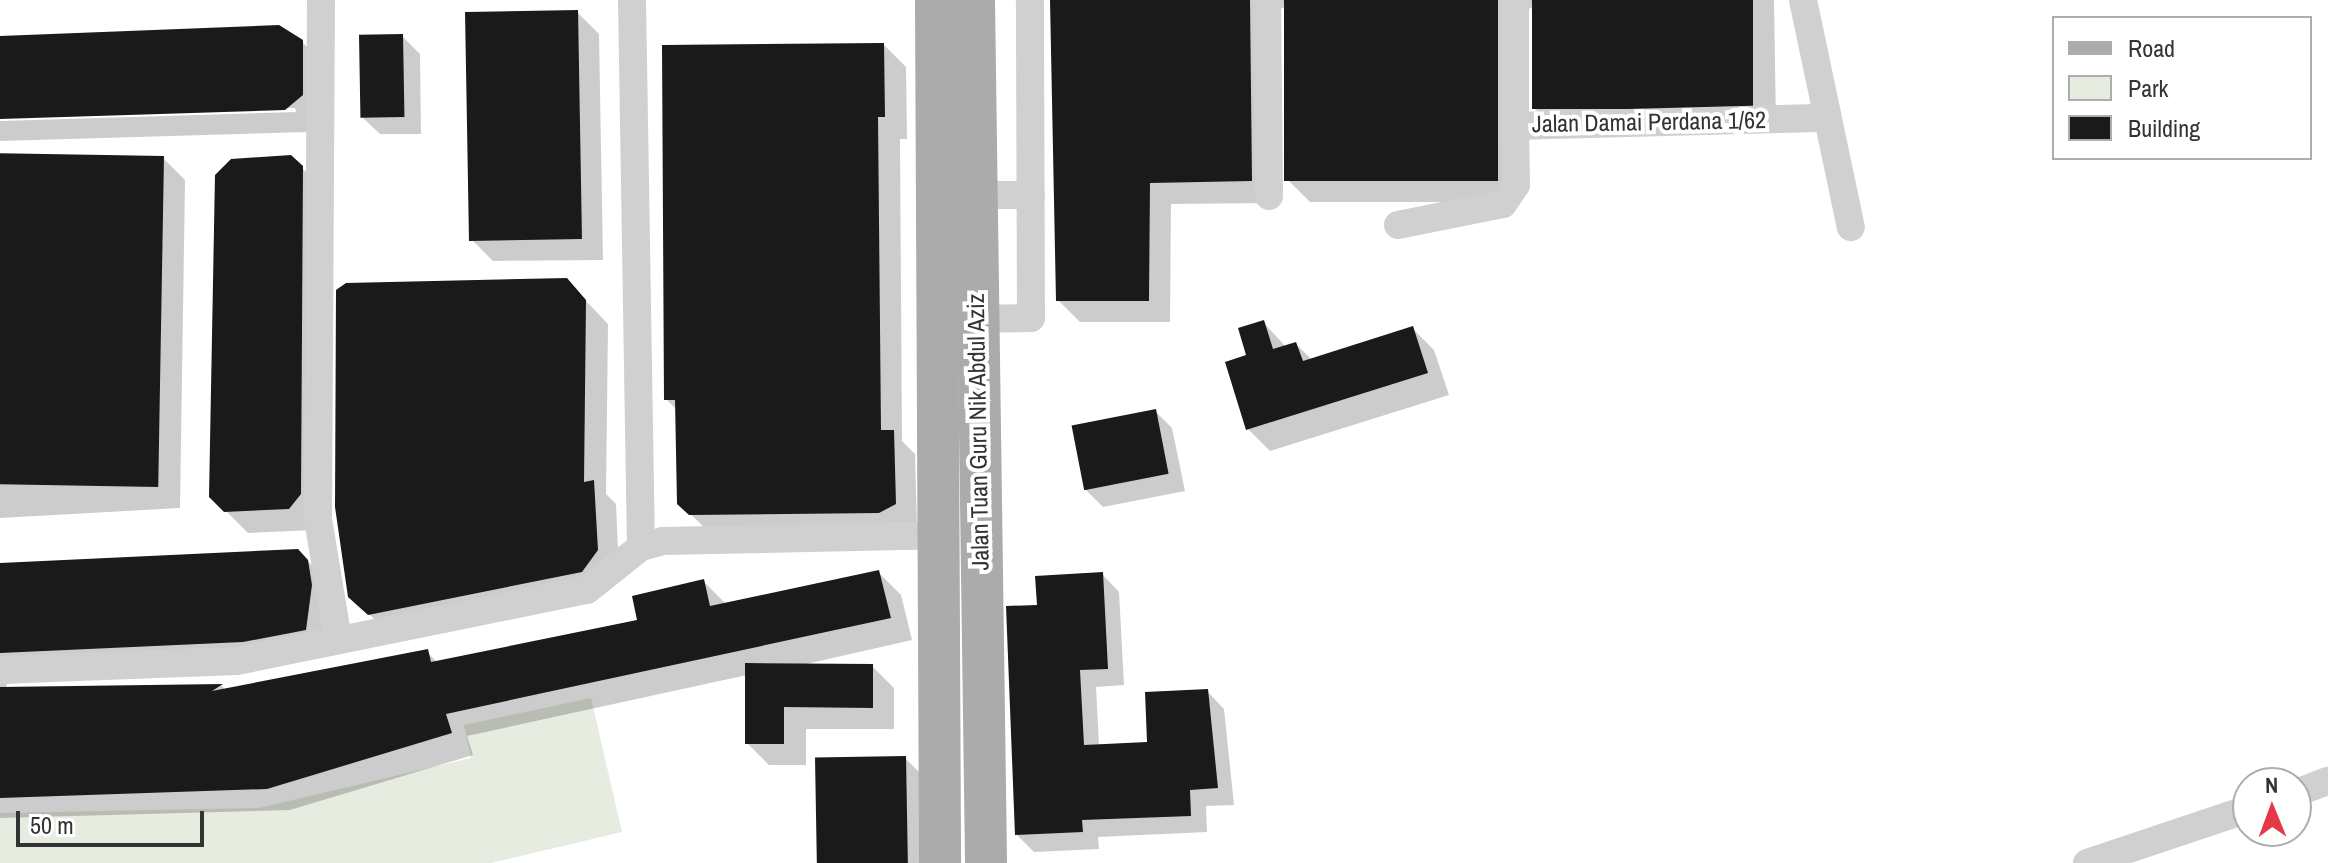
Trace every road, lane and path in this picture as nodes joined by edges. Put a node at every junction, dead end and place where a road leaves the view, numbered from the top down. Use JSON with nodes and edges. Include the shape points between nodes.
{"nodes":[{"id":1,"x":321,"y":0,"type":"edge"},
{"id":2,"x":632,"y":0,"type":"edge"},
{"id":3,"x":936,"y":0,"type":"edge"},
{"id":4,"x":974,"y":0,"type":"edge"},
{"id":5,"x":1030,"y":0,"type":"edge"},
{"id":6,"x":1267,"y":0,"type":"edge"},
{"id":7,"x":1515,"y":0,"type":"edge"},
{"id":8,"x":1803,"y":0,"type":"edge"},
{"id":9,"x":1827,"y":118,"type":"junction"},
{"id":10,"x":1515,"y":126,"type":"junction"},
{"id":11,"x":975,"y":195,"type":"junction"},
{"id":12,"x":1031,"y":195,"type":"junction"},
{"id":13,"x":1269,"y":196,"type":"dead end"},
{"id":14,"x":1398,"y":225,"type":"dead end"},
{"id":15,"x":1851,"y":227,"type":"dead end"},
{"id":16,"x":976,"y":319,"type":"junction"},
{"id":17,"x":939,"y":535,"type":"junction"},
{"id":18,"x":641,"y":547,"type":"junction"},
{"id":19,"x":338,"y":640,"type":"junction"},
{"id":20,"x":0,"y":670,"type":"edge"},
{"id":21,"x":2232,"y":814,"type":"edge"},
{"id":22,"x":940,"y":863,"type":"edge"},
{"id":23,"x":984,"y":863,"type":"edge"},
{"id":24,"x":2087,"y":863,"type":"edge"}],
"edges":[{"from":1,"to":19,"type":"street","via":[[318,519]]},
{"from":2,"to":18,"type":"street"},
{"from":3,"to":17,"type":"main road","name":"Jalan Tuan Guru Nik Abdul Aziz"},
{"from":4,"to":11,"type":"main road","name":"Jalan Tuan Guru Nik Abdul Aziz"},
{"from":5,"to":12,"type":"street"},
{"from":6,"to":13,"type":"street"},
{"from":7,"to":10,"type":"street"},
{"from":8,"to":9,"type":"street"},
{"from":9,"to":10,"type":"street","name":"Jalan Damai Perdana 1/62"},
{"from":9,"to":15,"type":"street"},
{"from":10,"to":14,"type":"street","name":"Jalan Damai Perdana 1/62","via":[[1516,185],[1503,204]]},
{"from":11,"to":12,"type":"street"},
{"from":11,"to":16,"type":"main road","name":"Jalan Tuan Guru Nik Abdul Aziz"},
{"from":12,"to":16,"type":"street","via":[[1031,318]]},
{"from":16,"to":23,"type":"main road","name":"Jalan Tuan Guru Nik Abdul Aziz"},
{"from":17,"to":18,"type":"street","via":[[686,539]]},
{"from":17,"to":22,"type":"main road","name":"Jalan Tuan Guru Nik Abdul Aziz"},
{"from":18,"to":19,"type":"street","via":[[587,590]]},
{"from":19,"to":20,"type":"street","via":[[237,661]]},
{"from":21,"to":24,"type":"street"}]}
